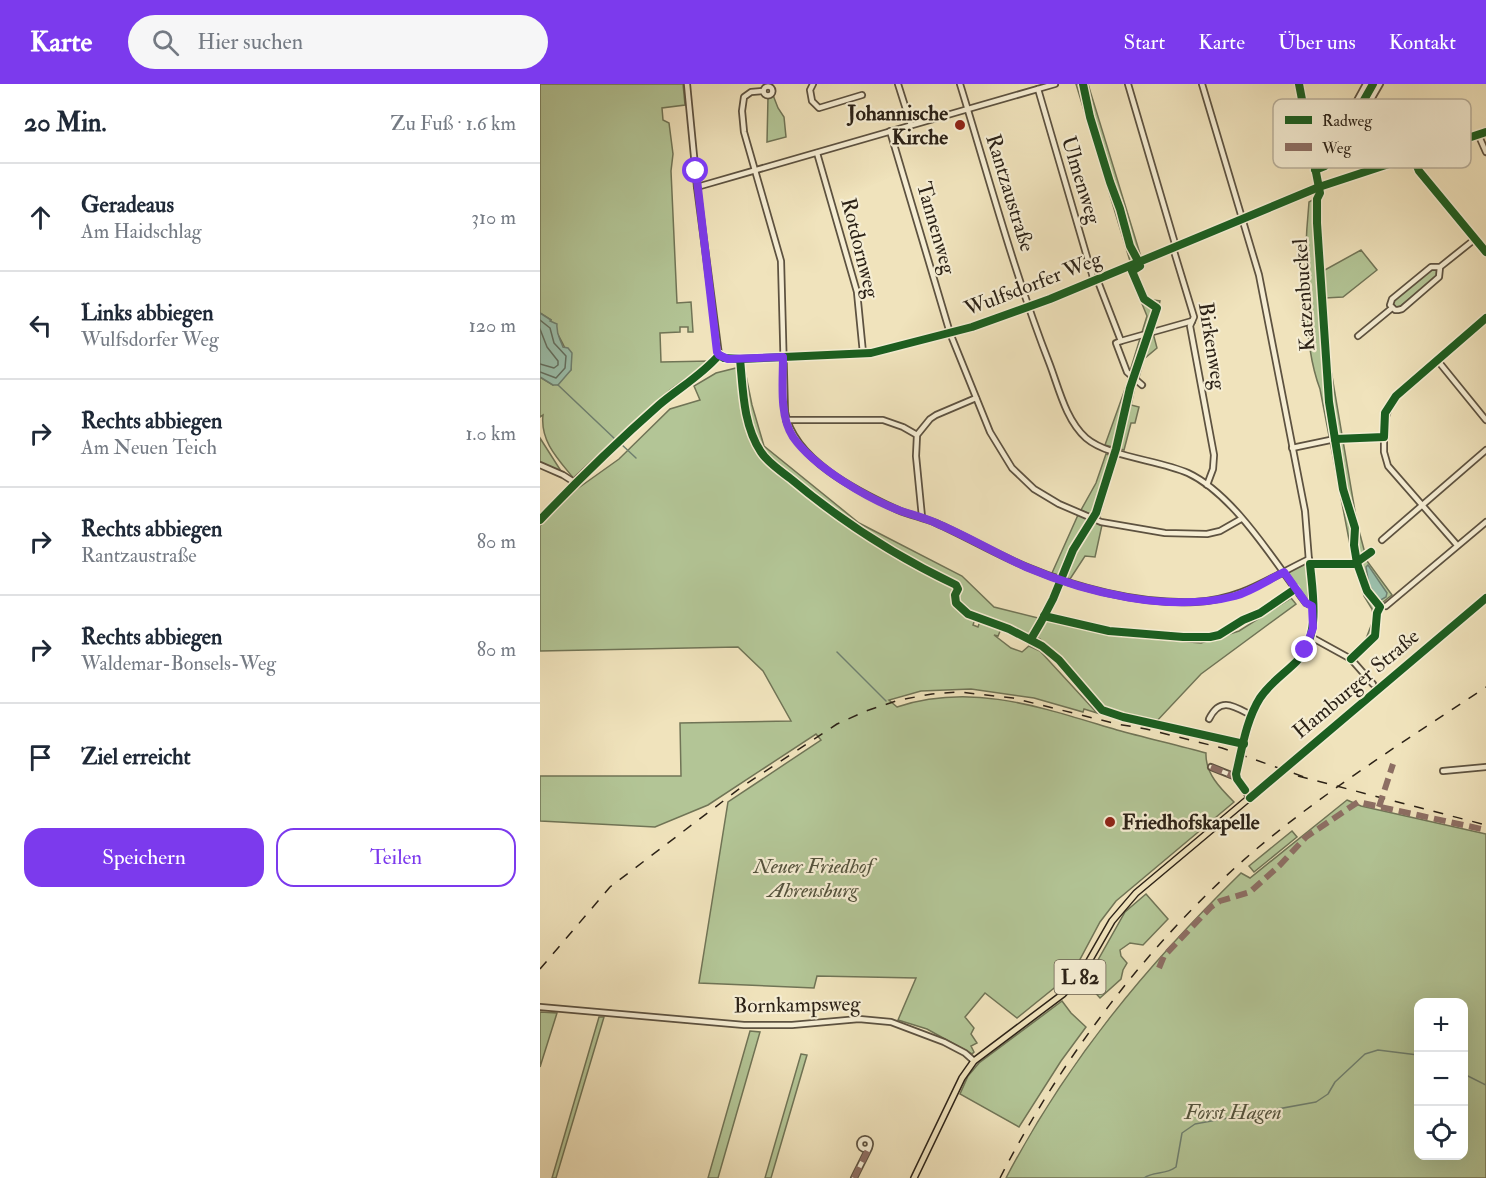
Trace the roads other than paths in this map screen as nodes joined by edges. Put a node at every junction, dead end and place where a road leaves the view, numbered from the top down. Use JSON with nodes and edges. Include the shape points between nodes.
{"nodes":[{"id":1,"x":687,"y":84,"type":"edge"},
{"id":2,"x":813,"y":84,"type":"edge"},
{"id":3,"x":898,"y":84,"type":"edge"},
{"id":4,"x":960,"y":84,"type":"edge"},
{"id":5,"x":1054,"y":84,"type":"edge"},
{"id":6,"x":1128,"y":84,"type":"edge"},
{"id":7,"x":1202,"y":84,"type":"edge"},
{"id":8,"x":1299,"y":84,"type":"edge"},
{"id":9,"x":1366,"y":84,"type":"edge"},
{"id":10,"x":1380,"y":84,"type":"edge"},
{"id":11,"x":1038,"y":89,"type":"junction"},
{"id":12,"x":763,"y":91,"type":"dead end"},
{"id":13,"x":861,"y":95,"type":"dead end"},
{"id":14,"x":1359,"y":96,"type":"junction"},
{"id":15,"x":1302,"y":99,"type":"edge"},
{"id":16,"x":1358,"y":99,"type":"edge"},
{"id":17,"x":1363,"y":99,"type":"edge"},
{"id":18,"x":1371,"y":99,"type":"edge"},
{"id":19,"x":968,"y":108,"type":"junction"},
{"id":20,"x":911,"y":125,"type":"junction"},
{"id":21,"x":890,"y":131,"type":"junction"},
{"id":22,"x":1486,"y":132,"type":"edge"},
{"id":23,"x":1478,"y":134,"type":"junction"},
{"id":24,"x":1471,"y":136,"type":"edge"},
{"id":25,"x":1486,"y":152,"type":"edge"},
{"id":26,"x":817,"y":153,"type":"junction"},
{"id":27,"x":1320,"y":168,"type":"edge"},
{"id":28,"x":1375,"y":168,"type":"edge"},
{"id":29,"x":1418,"y":168,"type":"edge"},
{"id":30,"x":1315,"y":170,"type":"joint"},
{"id":31,"x":755,"y":171,"type":"junction"},
{"id":32,"x":1319,"y":186,"type":"junction"},
{"id":33,"x":697,"y":187,"type":"junction"},
{"id":34,"x":1242,"y":219,"type":"junction"},
{"id":35,"x":1475,"y":239,"type":"junction"},
{"id":36,"x":1174,"y":248,"type":"junction"},
{"id":37,"x":1486,"y":252,"type":"edge"},
{"id":38,"x":1440,"y":267,"type":"junction"},
{"id":39,"x":1095,"y":280,"type":"junction"},
{"id":40,"x":1028,"y":308,"type":"junction"},
{"id":41,"x":1392,"y":308,"type":"junction"},
{"id":42,"x":1486,"y":318,"type":"edge"},
{"id":43,"x":1192,"y":321,"type":"junction"},
{"id":44,"x":950,"y":333,"type":"junction"},
{"id":45,"x":1358,"y":336,"type":"dead end"},
{"id":46,"x":1121,"y":341,"type":"junction"},
{"id":47,"x":863,"y":353,"type":"junction"},
{"id":48,"x":719,"y":355,"type":"junction"},
{"id":49,"x":783,"y":357,"type":"junction"},
{"id":50,"x":1438,"y":361,"type":"junction"},
{"id":51,"x":1142,"y":385,"type":"dead end"},
{"id":52,"x":976,"y":398,"type":"junction"},
{"id":53,"x":786,"y":420,"type":"junction"},
{"id":54,"x":1486,"y":420,"type":"edge"},
{"id":55,"x":917,"y":435,"type":"junction"},
{"id":56,"x":1384,"y":438,"type":"junction"},
{"id":57,"x":1292,"y":448,"type":"junction"},
{"id":58,"x":1486,"y":450,"type":"edge"},
{"id":59,"x":540,"y":465,"type":"edge"},
{"id":60,"x":1207,"y":485,"type":"junction"},
{"id":61,"x":1421,"y":505,"type":"junction"},
{"id":62,"x":922,"y":518,"type":"junction"},
{"id":63,"x":1241,"y":519,"type":"junction"},
{"id":64,"x":1486,"y":522,"type":"edge"},
{"id":65,"x":1382,"y":540,"type":"dead end"},
{"id":66,"x":1457,"y":545,"type":"junction"},
{"id":67,"x":1309,"y":562,"type":"junction"},
{"id":68,"x":1353,"y":564,"type":"dead end"},
{"id":69,"x":1284,"y":572,"type":"junction"},
{"id":70,"x":1486,"y":598,"type":"edge"},
{"id":71,"x":1312,"y":606,"type":"junction"},
{"id":72,"x":1386,"y":606,"type":"dead end"},
{"id":73,"x":1311,"y":637,"type":"junction"},
{"id":74,"x":1373,"y":684,"type":"dead end"},
{"id":75,"x":1251,"y":715,"type":"junction"},
{"id":76,"x":1209,"y":719,"type":"dead end"},
{"id":77,"x":1211,"y":767,"type":"dead end"},
{"id":78,"x":1486,"y":767,"type":"edge"},
{"id":79,"x":1443,"y":771,"type":"dead end"},
{"id":80,"x":1236,"y":777,"type":"junction"},
{"id":81,"x":1250,"y":798,"type":"junction"},
{"id":82,"x":540,"y":1007,"type":"edge"},
{"id":83,"x":974,"y":1062,"type":"junction"},
{"id":84,"x":869,"y":1148,"type":"dead end"},
{"id":85,"x":854,"y":1178,"type":"edge"},
{"id":86,"x":914,"y":1178,"type":"edge"}],
"edges":[{"from":1,"to":33,"type":"street"},
{"from":2,"to":13,"type":"street","via":[[812,101],[819,108]]},
{"from":3,"to":20,"type":"street"},
{"from":4,"to":19,"type":"street","name":"Rantzaustraße"},
{"from":5,"to":11,"type":"street"},
{"from":6,"to":36,"type":"street","name":"Birkenweg"},
{"from":7,"to":34,"type":"street"},
{"from":8,"to":15,"type":"street"},
{"from":9,"to":14,"type":"street"},
{"from":10,"to":18,"type":"street"},
{"from":11,"to":19,"type":"street"},
{"from":11,"to":39,"type":"street","name":"Ulmenweg"},
{"from":12,"to":31,"type":"street","via":[[745,95],[742,104],[744,132]]},
{"from":14,"to":16,"type":"street"},
{"from":14,"to":17,"type":"street"},
{"from":19,"to":20,"type":"street"},
{"from":19,"to":40,"type":"street","name":"Rantzaustraße"},
{"from":20,"to":21,"type":"street"},
{"from":21,"to":26,"type":"street"},
{"from":21,"to":44,"type":"street","name":"Tannenweg"},
{"from":22,"to":23,"type":"street","name":"Wulfsdorfer Weg"},
{"from":23,"to":24,"type":"street","name":"Wulfsdorfer Weg"},
{"from":23,"to":25,"type":"street"},
{"from":26,"to":31,"type":"street"},
{"from":26,"to":47,"type":"street","name":"Rotdornweg","via":[[854,281]]},
{"from":27,"to":30,"type":"street"},
{"from":28,"to":32,"type":"street","name":"Wulfsdorfer Weg"},
{"from":29,"to":35,"type":"street"},
{"from":30,"to":32,"type":"street"},
{"from":31,"to":33,"type":"street"},
{"from":31,"to":49,"type":"street","via":[[780,261]]},
{"from":32,"to":34,"type":"street","name":"Wulfsdorfer Weg"},
{"from":33,"to":48,"type":"street"},
{"from":34,"to":36,"type":"street","name":"Wulfsdorfer Weg"},
{"from":34,"to":57,"type":"street","via":[[1259,275]]},
{"from":35,"to":37,"type":"street"},
{"from":35,"to":38,"type":"street"},
{"from":36,"to":39,"type":"street","name":"Wulfsdorfer Weg"},
{"from":36,"to":43,"type":"street","name":"Birkenweg"},
{"from":38,"to":41,"type":"street","via":[[1431,267],[1392,299]]},
{"from":38,"to":41,"type":"street","via":[[1439,277],[1402,309]]},
{"from":39,"to":40,"type":"street","name":"Wulfsdorfer Weg"},
{"from":39,"to":46,"type":"street","name":"Ulmenweg"},
{"from":40,"to":44,"type":"street","name":"Wulfsdorfer Weg"},
{"from":40,"to":60,"type":"street","name":"Rantzaustraße","via":[[1068,411],[1092,444],[1179,469]]},
{"from":41,"to":45,"type":"street"},
{"from":42,"to":50,"type":"street"},
{"from":43,"to":46,"type":"street"},
{"from":43,"to":60,"type":"street","name":"Birkenweg","via":[[1214,455]]},
{"from":44,"to":47,"type":"street","name":"Wulfsdorfer Weg"},
{"from":44,"to":52,"type":"street","name":"Tannenweg"},
{"from":46,"to":51,"type":"street","name":"Ulmenweg","via":[[1116,343],[1125,368]]},
{"from":47,"to":49,"type":"street","name":"Wulfsdorfer Weg"},
{"from":48,"to":49,"type":"street","name":"Wulfsdorfer Weg","via":[[728,359]]},
{"from":48,"to":59,"type":"street","via":[[574,482]]},
{"from":49,"to":53,"type":"street"},
{"from":50,"to":54,"type":"street"},
{"from":50,"to":56,"type":"street","via":[[1390,404]]},
{"from":52,"to":55,"type":"street","via":[[936,415]]},
{"from":52,"to":63,"type":"street","name":"Tannenweg","via":[[996,443],[1020,476],[1059,504],[1101,522],[1139,530],[1207,534]]},
{"from":53,"to":55,"type":"street","via":[[883,420]]},
{"from":53,"to":62,"type":"street","via":[[799,445],[817,462],[900,511]]},
{"from":55,"to":62,"type":"street"},
{"from":56,"to":57,"type":"street","via":[[1335,440]]},
{"from":56,"to":61,"type":"street","via":[[1388,466]]},
{"from":57,"to":67,"type":"street","via":[[1307,520]]},
{"from":58,"to":61,"type":"street"},
{"from":60,"to":63,"type":"street","name":"Rantzaustraße"},
{"from":61,"to":65,"type":"street"},
{"from":61,"to":66,"type":"street"},
{"from":62,"to":69,"type":"street","via":[[1042,573],[1129,598],[1195,602],[1237,596]]},
{"from":63,"to":69,"type":"street","name":"Rantzaustraße"},
{"from":64,"to":66,"type":"street"},
{"from":66,"to":72,"type":"street"},
{"from":67,"to":68,"type":"street"},
{"from":67,"to":69,"type":"street"},
{"from":67,"to":71,"type":"street"},
{"from":69,"to":71,"type":"street","name":"Rantzaustraße"},
{"from":70,"to":81,"type":"main road","name":"Hamburger Straße","number":"L 82","bridge":true},
{"from":71,"to":73,"type":"street"},
{"from":73,"to":74,"type":"street","via":[[1351,659]]},
{"from":73,"to":75,"type":"street","via":[[1303,654],[1263,693]]},
{"from":75,"to":76,"type":"street","via":[[1225,705]]},
{"from":75,"to":80,"type":"street","bridge":true},
{"from":77,"to":80,"type":"street"},
{"from":78,"to":79,"type":"street"},
{"from":80,"to":81,"type":"street"},
{"from":81,"to":83,"type":"main road","name":"Hamburger Straße","number":"L 82","via":[[1136,893],[1112,921],[1081,975],[1063,994]]},
{"from":82,"to":83,"type":"street","name":"Bornkampsweg","via":[[744,1025],[882,1021],[944,1042]]},
{"from":83,"to":86,"type":"main road","name":"Hamburger Straße","number":"L 82","via":[[962,1078]]},
{"from":84,"to":85,"type":"street"}]}
